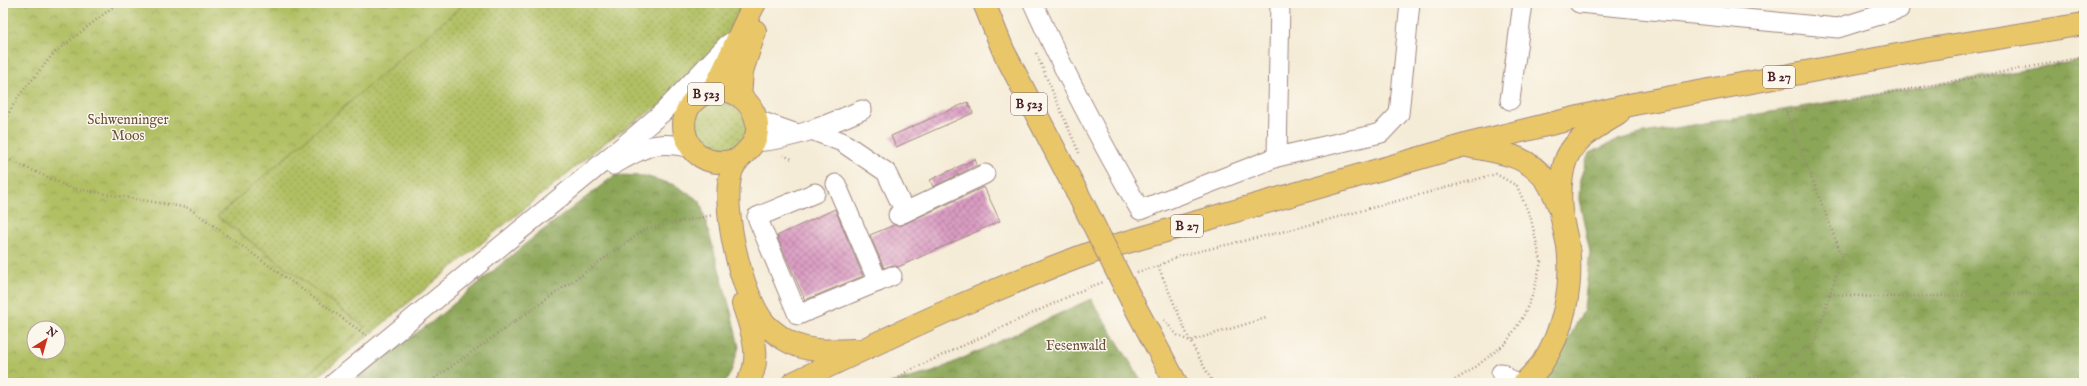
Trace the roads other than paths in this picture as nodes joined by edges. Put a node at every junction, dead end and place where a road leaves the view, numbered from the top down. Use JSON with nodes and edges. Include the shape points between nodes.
{"nodes":[{"id":1,"x":755,"y":3,"type":"edge"},
{"id":2,"x":766,"y":3,"type":"edge"},
{"id":3,"x":984,"y":3,"type":"edge"},
{"id":4,"x":1033,"y":3,"type":"edge"},
{"id":5,"x":1280,"y":3,"type":"edge"},
{"id":6,"x":1410,"y":3,"type":"edge"},
{"id":7,"x":1523,"y":3,"type":"edge"},
{"id":8,"x":1578,"y":3,"type":"edge"},
{"id":9,"x":1900,"y":3,"type":"edge"},
{"id":10,"x":2084,"y":24,"type":"edge"},
{"id":11,"x":738,"y":38,"type":"junction"},
{"id":12,"x":713,"y":91,"type":"junction"},
{"id":13,"x":740,"y":96,"type":"junction"},
{"id":14,"x":1510,"y":100,"type":"dead end"},
{"id":15,"x":1634,"y":104,"type":"junction"},
{"id":16,"x":862,"y":110,"type":"dead end"},
{"id":17,"x":686,"y":114,"type":"junction"},
{"id":18,"x":756,"y":120,"type":"junction"},
{"id":19,"x":805,"y":132,"type":"junction"},
{"id":20,"x":635,"y":136,"type":"junction"},
{"id":21,"x":754,"y":142,"type":"junction"},
{"id":22,"x":1465,"y":145,"type":"junction"},
{"id":23,"x":698,"y":154,"type":"junction"},
{"id":24,"x":1277,"y":157,"type":"junction"},
{"id":25,"x":735,"y":160,"type":"junction"},
{"id":26,"x":985,"y":174,"type":"dead end"},
{"id":27,"x":836,"y":184,"type":"dead end"},
{"id":28,"x":567,"y":191,"type":"junction"},
{"id":29,"x":815,"y":193,"type":"dead end"},
{"id":30,"x":1561,"y":210,"type":"junction"},
{"id":31,"x":862,"y":350,"type":"junction"},
{"id":32,"x":334,"y":383,"type":"edge"},
{"id":33,"x":747,"y":383,"type":"edge"},
{"id":34,"x":793,"y":383,"type":"edge"},
{"id":35,"x":1176,"y":383,"type":"edge"},
{"id":36,"x":1524,"y":383,"type":"edge"}],
"edges":[{"from":1,"to":11,"type":"main road"},
{"from":2,"to":13,"type":"main road","via":[[742,71]]},
{"from":3,"to":35,"type":"main road","number":"B 523","bridge":true,"via":[[1003,50]]},
{"from":4,"to":24,"type":"street","via":[[1097,135],[1140,210]]},
{"from":5,"to":24,"type":"street"},
{"from":6,"to":24,"type":"street","via":[[1400,114],[1381,133]]},
{"from":7,"to":14,"type":"street"},
{"from":8,"to":9,"type":"street","via":[[1838,28],[1899,8]]},
{"from":10,"to":15,"type":"main road","number":"B 27","via":[[1924,50]]},
{"from":11,"to":12,"type":"main road"},
{"from":11,"to":20,"type":"street","via":[[727,45],[663,112]]},
{"from":12,"to":13,"type":"main road","number":"B 523","via":[[731,92]]},
{"from":12,"to":17,"type":"main road","number":"B 523","via":[[701,95],[692,103]]},
{"from":13,"to":18,"type":"main road","number":"B 523","via":[[753,110]]},
{"from":15,"to":22,"type":"main road","number":"B 27"},
{"from":15,"to":30,"type":"main road","via":[[1588,133],[1573,148],[1564,168]]},
{"from":16,"to":19,"type":"street"},
{"from":17,"to":20,"type":"street"},
{"from":17,"to":23,"type":"main road","number":"B 523","via":[[685,136]]},
{"from":18,"to":19,"type":"street"},
{"from":18,"to":21,"type":"main road"},
{"from":19,"to":21,"type":"street","via":[[774,141]]},
{"from":19,"to":26,"type":"street","via":[[842,142],[886,172],[902,213]]},
{"from":20,"to":28,"type":"street"},
{"from":21,"to":25,"type":"main road","via":[[746,153]]},
{"from":22,"to":30,"type":"main road","via":[[1520,158],[1533,166],[1547,181]]},
{"from":22,"to":31,"type":"main road","number":"B 27","via":[[1096,251],[966,302]]},
{"from":23,"to":25,"type":"main road","via":[[716,163]]},
{"from":23,"to":28,"type":"street","via":[[670,143],[659,143],[647,147]]},
{"from":23,"to":33,"type":"main road","via":[[713,178],[728,259],[755,339],[755,358]]},
{"from":25,"to":31,"type":"main road","via":[[727,190],[730,223],[742,272],[755,307],[765,324],[784,339],[806,349]]},
{"from":27,"to":29,"type":"street","via":[[885,279],[798,315],[757,217]]},
{"from":28,"to":32,"type":"street"},
{"from":30,"to":36,"type":"main road","via":[[1568,246],[1569,277],[1566,304],[1556,336],[1541,365]]},
{"from":31,"to":34,"type":"main road","number":"B 27"}]}
